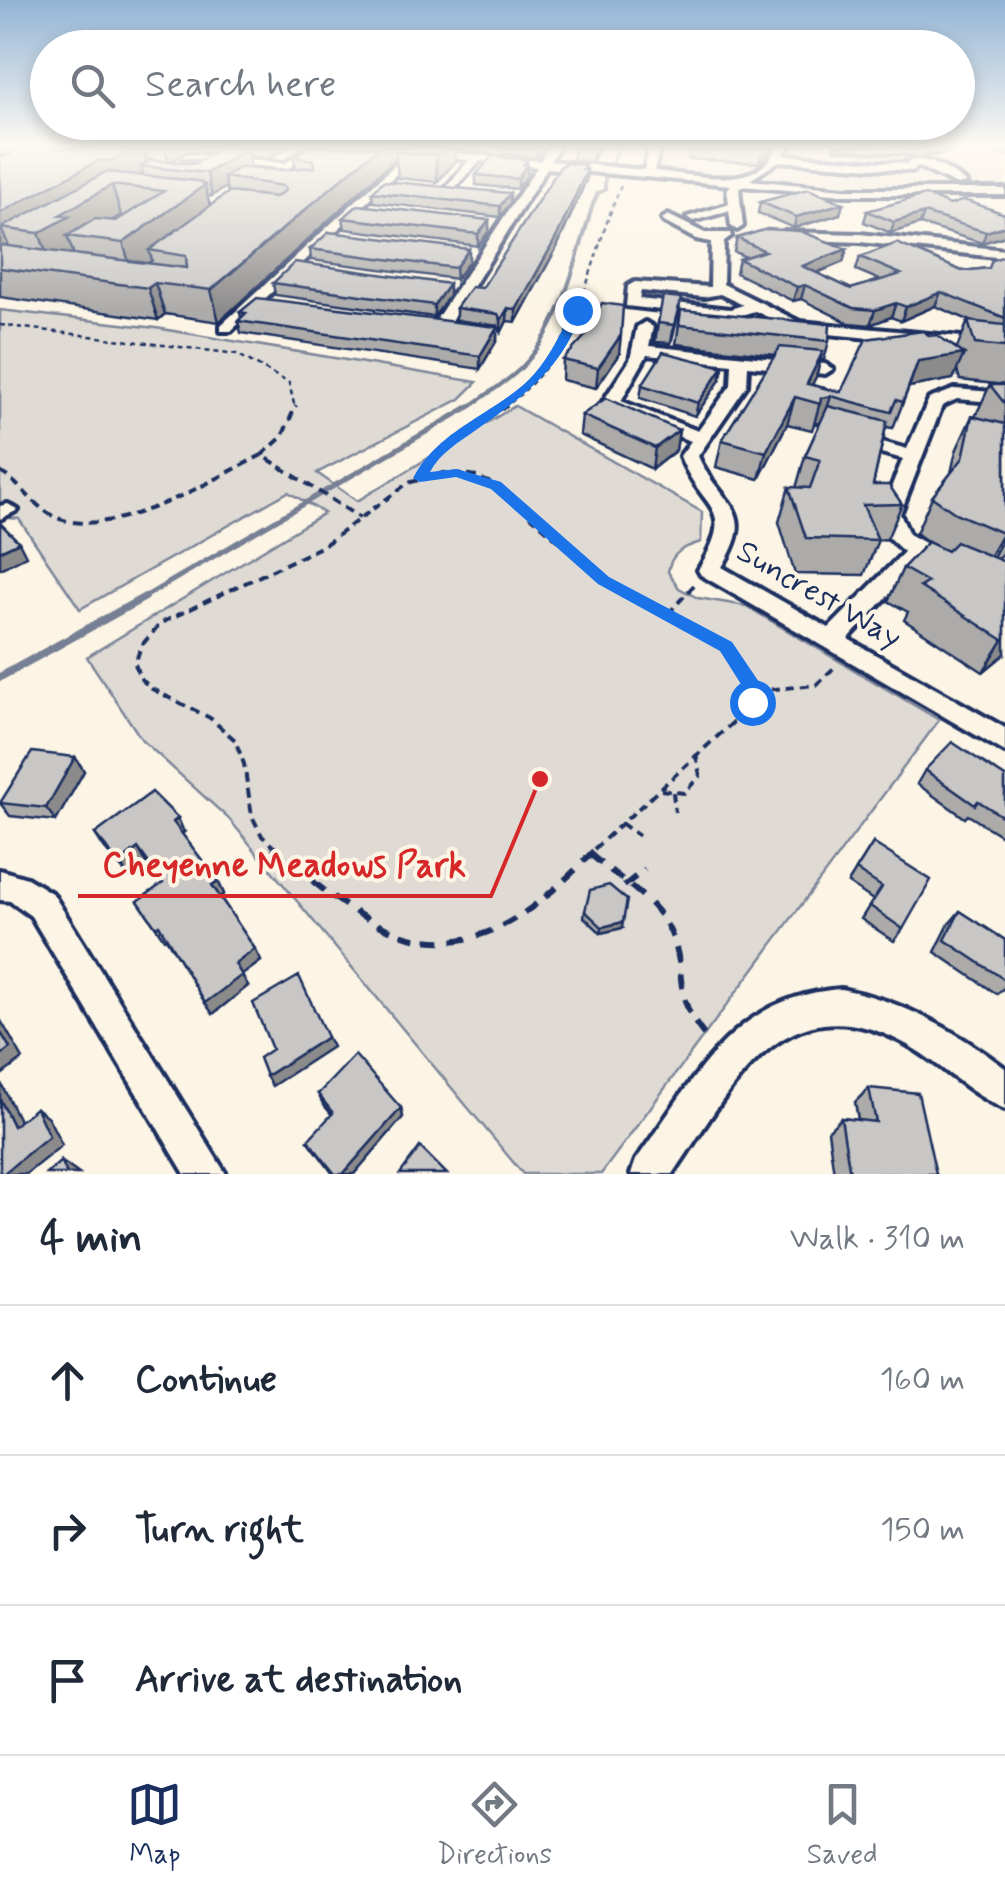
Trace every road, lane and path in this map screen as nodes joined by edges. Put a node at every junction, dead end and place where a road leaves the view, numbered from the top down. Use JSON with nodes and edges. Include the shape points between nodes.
{"nodes":[{"id":1,"x":362,"y":202,"type":"edge"},
{"id":2,"x":520,"y":202,"type":"edge"},
{"id":3,"x":616,"y":202,"type":"edge"},
{"id":4,"x":734,"y":202,"type":"edge"},
{"id":5,"x":734,"y":206,"type":"junction"},
{"id":6,"x":355,"y":208,"type":"junction"},
{"id":7,"x":374,"y":210,"type":"edge"},
{"id":8,"x":693,"y":216,"type":"dead end"},
{"id":9,"x":668,"y":219,"type":"dead end"},
{"id":10,"x":490,"y":223,"type":"edge"},
{"id":11,"x":510,"y":226,"type":"junction"},
{"id":12,"x":735,"y":234,"type":"junction"},
{"id":13,"x":326,"y":235,"type":"junction"},
{"id":14,"x":772,"y":236,"type":"edge"},
{"id":15,"x":344,"y":238,"type":"edge"},
{"id":16,"x":472,"y":253,"type":"edge"},
{"id":17,"x":1005,"y":254,"type":"edge"},
{"id":18,"x":490,"y":255,"type":"junction"},
{"id":19,"x":293,"y":266,"type":"junction"},
{"id":20,"x":312,"y":268,"type":"edge"},
{"id":21,"x":448,"y":286,"type":"edge"},
{"id":22,"x":467,"y":289,"type":"junction"},
{"id":23,"x":722,"y":289,"type":"junction"},
{"id":24,"x":256,"y":301,"type":"junction"},
{"id":25,"x":274,"y":304,"type":"edge"},
{"id":26,"x":756,"y":306,"type":"junction"},
{"id":27,"x":421,"y":324,"type":"edge"},
{"id":28,"x":0,"y":326,"type":"edge"},
{"id":29,"x":644,"y":326,"type":"dead end"},
{"id":30,"x":439,"y":327,"type":"junction"},
{"id":31,"x":226,"y":328,"type":"dead end"},
{"id":32,"x":457,"y":329,"type":"edge"},
{"id":33,"x":1005,"y":346,"type":"edge"},
{"id":34,"x":641,"y":350,"type":"junction"},
{"id":35,"x":740,"y":360,"type":"junction"},
{"id":36,"x":825,"y":369,"type":"edge"},
{"id":37,"x":1005,"y":398,"type":"edge"},
{"id":38,"x":840,"y":436,"type":"edge"},
{"id":39,"x":701,"y":438,"type":"junction"},
{"id":40,"x":262,"y":455,"type":"junction"},
{"id":41,"x":913,"y":456,"type":"junction"},
{"id":42,"x":0,"y":472,"type":"edge"},
{"id":43,"x":420,"y":478,"type":"junction"},
{"id":44,"x":360,"y":518,"type":"junction"},
{"id":45,"x":918,"y":551,"type":"junction"},
{"id":46,"x":708,"y":570,"type":"junction"},
{"id":47,"x":968,"y":574,"type":"edge"},
{"id":48,"x":668,"y":614,"type":"junction"},
{"id":49,"x":842,"y":645,"type":"junction"},
{"id":50,"x":756,"y":691,"type":"junction"},
{"id":51,"x":1005,"y":741,"type":"edge"},
{"id":52,"x":696,"y":754,"type":"junction"},
{"id":53,"x":661,"y":790,"type":"junction"},
{"id":54,"x":673,"y":792,"type":"junction"},
{"id":55,"x":675,"y":812,"type":"dead end"},
{"id":56,"x":621,"y":822,"type":"junction"},
{"id":57,"x":639,"y":836,"type":"dead end"},
{"id":58,"x":590,"y":854,"type":"junction"},
{"id":59,"x":645,"y":869,"type":"dead end"},
{"id":60,"x":0,"y":884,"type":"edge"},
{"id":61,"x":624,"y":886,"type":"junction"},
{"id":62,"x":731,"y":1064,"type":"junction"},
{"id":63,"x":1005,"y":1091,"type":"edge"},
{"id":64,"x":207,"y":1174,"type":"edge"},
{"id":65,"x":650,"y":1174,"type":"edge"}],
"edges":[{"from":1,"to":6,"type":"street"},
{"from":2,"to":11,"type":"street"},
{"from":3,"to":43,"type":"path","via":[[589,288],[556,353],[528,387],[430,460]]},
{"from":4,"to":5,"type":"street"},
{"from":5,"to":8,"type":"street"},
{"from":5,"to":12,"type":"street"},
{"from":6,"to":7,"type":"street"},
{"from":6,"to":13,"type":"street"},
{"from":9,"to":12,"type":"street","via":[[702,236]]},
{"from":10,"to":11,"type":"street"},
{"from":11,"to":18,"type":"street"},
{"from":12,"to":23,"type":"street","via":[[716,286]]},
{"from":13,"to":15,"type":"street"},
{"from":13,"to":19,"type":"street"},
{"from":14,"to":17,"type":"street","via":[[860,238],[974,258]]},
{"from":16,"to":18,"type":"street"},
{"from":18,"to":22,"type":"street"},
{"from":19,"to":20,"type":"street"},
{"from":19,"to":24,"type":"street"},
{"from":21,"to":22,"type":"street"},
{"from":22,"to":30,"type":"street"},
{"from":23,"to":26,"type":"street"},
{"from":23,"to":26,"type":"street","via":[[635,286],[630,303],[731,314]]},
{"from":24,"to":25,"type":"street"},
{"from":24,"to":31,"type":"street"},
{"from":26,"to":33,"type":"street","via":[[797,326]]},
{"from":27,"to":30,"type":"street"},
{"from":28,"to":40,"type":"path","via":[[237,354],[289,384],[296,405],[282,437]]},
{"from":29,"to":34,"type":"street"},
{"from":30,"to":32,"type":"street"},
{"from":34,"to":35,"type":"street"},
{"from":34,"to":39,"type":"street","via":[[611,402]]},
{"from":35,"to":36,"type":"street"},
{"from":35,"to":39,"type":"street","via":[[739,385]]},
{"from":37,"to":41,"type":"street","via":[[942,396]]},
{"from":38,"to":41,"type":"street"},
{"from":39,"to":46,"type":"street","name":"Suncrest Way","via":[[689,456],[692,466],[721,500],[728,521],[726,547]]},
{"from":40,"to":42,"type":"path","via":[[126,515],[90,522],[45,511]]},
{"from":40,"to":44,"type":"path"},
{"from":41,"to":45,"type":"street","via":[[890,525]]},
{"from":43,"to":44,"type":"path"},
{"from":43,"to":48,"type":"path","via":[[457,473],[496,486],[604,580]]},
{"from":44,"to":58,"type":"path","via":[[324,546],[161,623],[135,660],[139,678],[148,690],[225,729],[240,747],[257,830],[362,922],[402,938],[449,944],[484,939],[548,898]]},
{"from":45,"to":47,"type":"street"},
{"from":45,"to":49,"type":"street"},
{"from":46,"to":48,"type":"path"},
{"from":46,"to":49,"type":"street","name":"Suncrest Way"},
{"from":48,"to":50,"type":"path","via":[[726,646]]},
{"from":49,"to":50,"type":"path","via":[[816,685]]},
{"from":49,"to":51,"type":"street","name":"Suncrest Way"},
{"from":50,"to":52,"type":"path","via":[[745,712]]},
{"from":52,"to":53,"type":"path"},
{"from":52,"to":54,"type":"path","via":[[700,776],[684,793]]},
{"from":53,"to":54,"type":"path"},
{"from":53,"to":56,"type":"path"},
{"from":54,"to":55,"type":"path"},
{"from":56,"to":57,"type":"path"},
{"from":56,"to":58,"type":"path"},
{"from":58,"to":61,"type":"path"},
{"from":59,"to":61,"type":"path"},
{"from":60,"to":64,"type":"street","via":[[42,905]]},
{"from":61,"to":62,"type":"path","via":[[669,929],[681,1005]]},
{"from":62,"to":63,"type":"street","via":[[777,1019],[817,1006],[858,1007],[904,1022],[957,1052]]},
{"from":62,"to":65,"type":"street"}]}
